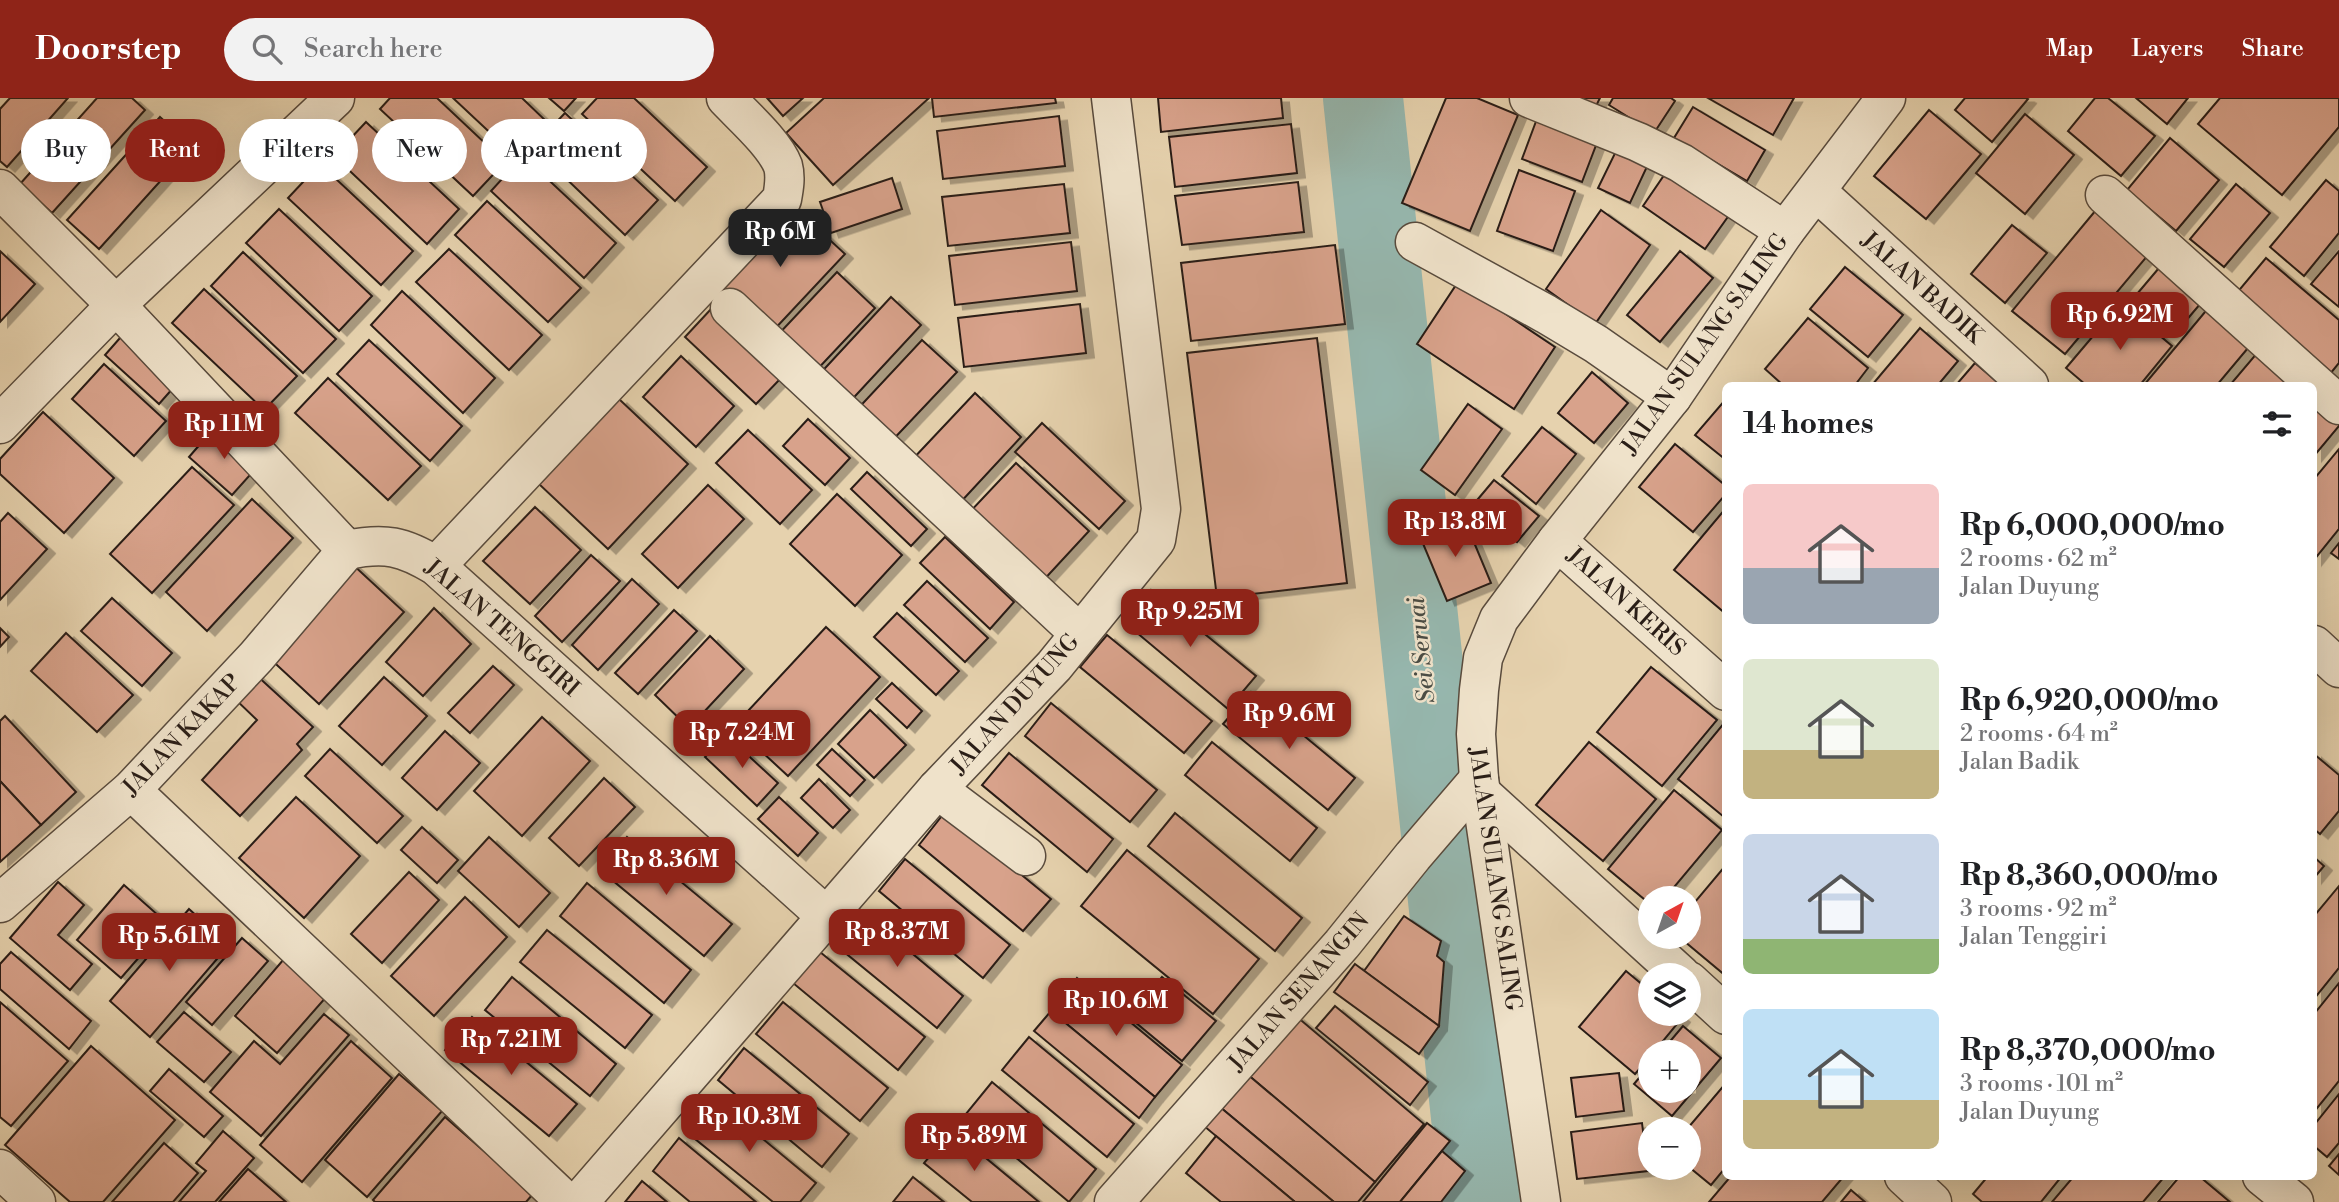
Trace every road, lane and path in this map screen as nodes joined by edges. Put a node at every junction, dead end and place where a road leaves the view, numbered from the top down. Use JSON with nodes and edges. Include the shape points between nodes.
{"nodes":[{"id":1,"x":335,"y":98,"type":"edge"},
{"id":2,"x":726,"y":98,"type":"edge"},
{"id":3,"x":1111,"y":98,"type":"edge"},
{"id":4,"x":1529,"y":98,"type":"edge"},
{"id":5,"x":1886,"y":98,"type":"edge"},
{"id":6,"x":0,"y":189,"type":"edge"},
{"id":7,"x":1816,"y":191,"type":"junction"},
{"id":8,"x":2105,"y":195,"type":"dead end"},
{"id":9,"x":1786,"y":231,"type":"junction"},
{"id":10,"x":1415,"y":242,"type":"dead end"},
{"id":11,"x":116,"y":305,"type":"junction"},
{"id":12,"x":730,"y":308,"type":"dead end"},
{"id":13,"x":2026,"y":382,"type":"edge"},
{"id":14,"x":2336,"y":396,"type":"edge"},
{"id":15,"x":1672,"y":397,"type":"junction"},
{"id":16,"x":0,"y":424,"type":"edge"},
{"id":17,"x":1557,"y":541,"type":"junction"},
{"id":18,"x":347,"y":550,"type":"junction"},
{"id":19,"x":436,"y":566,"type":"junction"},
{"id":20,"x":1079,"y":633,"type":"junction"},
{"id":21,"x":2317,"y":648,"type":"edge"},
{"id":22,"x":2339,"y":668,"type":"edge"},
{"id":23,"x":1722,"y":687,"type":"edge"},
{"id":24,"x":937,"y":789,"type":"junction"},
{"id":25,"x":131,"y":790,"type":"junction"},
{"id":26,"x":1474,"y":790,"type":"junction"},
{"id":27,"x":1026,"y":856,"type":"dead end"},
{"id":28,"x":0,"y":903,"type":"edge"},
{"id":29,"x":826,"y":916,"type":"junction"},
{"id":30,"x":1668,"y":963,"type":"edge"},
{"id":31,"x":1701,"y":992,"type":"edge"},
{"id":32,"x":1722,"y":1011,"type":"edge"},
{"id":33,"x":0,"y":1169,"type":"edge"},
{"id":34,"x":1908,"y":1180,"type":"edge"},
{"id":35,"x":2267,"y":1180,"type":"edge"},
{"id":36,"x":36,"y":1202,"type":"edge"},
{"id":37,"x":566,"y":1202,"type":"edge"},
{"id":38,"x":579,"y":1202,"type":"edge"},
{"id":39,"x":1114,"y":1202,"type":"edge"},
{"id":40,"x":1541,"y":1202,"type":"edge"},
{"id":41,"x":1932,"y":1202,"type":"edge"},
{"id":42,"x":2294,"y":1202,"type":"edge"}],
"edges":[{"from":1,"to":11,"type":"street"},
{"from":2,"to":19,"type":"street","via":[[782,164],[782,199]]},
{"from":3,"to":20,"type":"street","name":"JALAN DUYUNG","via":[[1160,524],[1156,540]]},
{"from":4,"to":9,"type":"street","via":[[1681,163]]},
{"from":5,"to":7,"type":"street","name":"JALAN SULANG SALING"},
{"from":6,"to":11,"type":"street"},
{"from":7,"to":9,"type":"street","name":"JALAN SULANG SALING"},
{"from":7,"to":13,"type":"street","name":"JALAN BADIK"},
{"from":8,"to":14,"type":"street"},
{"from":9,"to":15,"type":"street","name":"JALAN SULANG SALING"},
{"from":10,"to":15,"type":"street","via":[[1566,326]]},
{"from":11,"to":16,"type":"street"},
{"from":11,"to":18,"type":"street"},
{"from":12,"to":20,"type":"street"},
{"from":15,"to":17,"type":"street","name":"JALAN SULANG SALING"},
{"from":17,"to":23,"type":"street","name":"JALAN KERIS"},
{"from":17,"to":26,"type":"street","name":"JALAN SULANG SALING","via":[[1499,619],[1483,658]]},
{"from":18,"to":19,"type":"street","name":"JALAN TENGGIRI","via":[[391,546],[412,551]]},
{"from":18,"to":25,"type":"street","name":"JALAN KAKAP","via":[[256,657]]},
{"from":19,"to":29,"type":"street","name":"JALAN TENGGIRI"},
{"from":20,"to":24,"type":"street","name":"JALAN DUYUNG","via":[[1054,666]]},
{"from":21,"to":22,"type":"street"},
{"from":24,"to":27,"type":"street"},
{"from":24,"to":29,"type":"street","name":"JALAN DUYUNG"},
{"from":25,"to":28,"type":"street","name":"JALAN KAKAP"},
{"from":25,"to":37,"type":"street"},
{"from":26,"to":30,"type":"street"},
{"from":26,"to":39,"type":"street","name":"JALAN SENANGIN"},
{"from":26,"to":40,"type":"street","name":"JALAN SULANG SALING"},
{"from":29,"to":38,"type":"street","name":"JALAN DUYUNG"},
{"from":31,"to":32,"type":"street"},
{"from":33,"to":36,"type":"street"},
{"from":34,"to":41,"type":"street"},
{"from":35,"to":42,"type":"street"}]}
